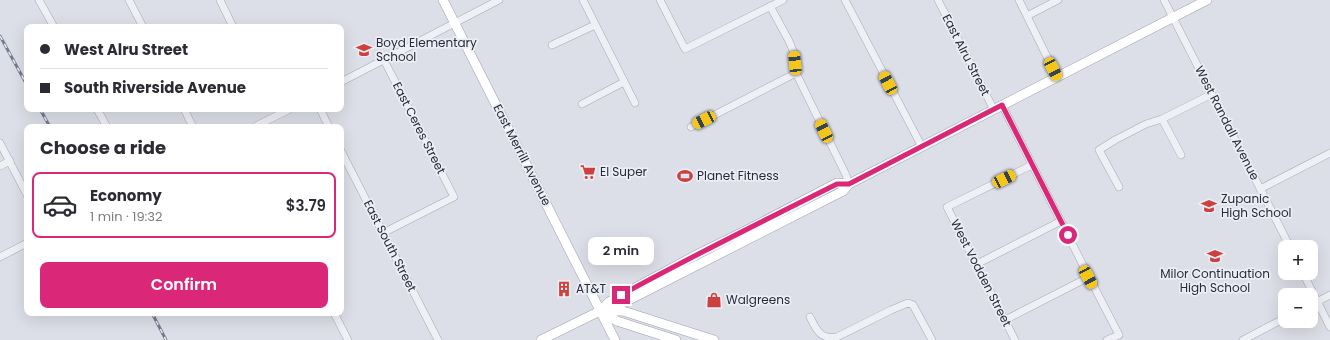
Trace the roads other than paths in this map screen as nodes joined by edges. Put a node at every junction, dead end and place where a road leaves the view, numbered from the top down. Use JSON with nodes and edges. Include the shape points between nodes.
{"nodes":[{"id":1,"x":40,"y":0,"type":"edge"},
{"id":2,"x":129,"y":0,"type":"edge"},
{"id":3,"x":220,"y":0,"type":"edge"},
{"id":4,"x":443,"y":0,"type":"edge"},
{"id":5,"x":499,"y":0,"type":"edge"},
{"id":6,"x":583,"y":0,"type":"edge"},
{"id":7,"x":660,"y":0,"type":"edge"},
{"id":8,"x":783,"y":0,"type":"edge"},
{"id":9,"x":845,"y":0,"type":"edge"},
{"id":10,"x":938,"y":0,"type":"edge"},
{"id":11,"x":1019,"y":0,"type":"edge"},
{"id":12,"x":1058,"y":0,"type":"edge"},
{"id":13,"x":1164,"y":0,"type":"edge"},
{"id":14,"x":1207,"y":0,"type":"edge"},
{"id":15,"x":770,"y":6,"type":"junction"},
{"id":16,"x":1027,"y":16,"type":"junction"},
{"id":17,"x":1173,"y":17,"type":"junction"},
{"id":18,"x":455,"y":23,"type":"junction"},
{"id":19,"x":52,"y":24,"type":"edge"},
{"id":20,"x":141,"y":24,"type":"edge"},
{"id":21,"x":232,"y":24,"type":"edge"},
{"id":22,"x":595,"y":25,"type":"junction"},
{"id":23,"x":552,"y":45,"type":"dead end"},
{"id":24,"x":384,"y":60,"type":"junction"},
{"id":25,"x":796,"y":73,"type":"junction"},
{"id":26,"x":1057,"y":77,"type":"junction"},
{"id":27,"x":344,"y":80,"type":"edge"},
{"id":28,"x":624,"y":82,"type":"junction"},
{"id":29,"x":1212,"y":94,"type":"junction"},
{"id":30,"x":636,"y":103,"type":"dead end"},
{"id":31,"x":582,"y":104,"type":"dead end"},
{"id":32,"x":998,"y":108,"type":"junction"},
{"id":33,"x":100,"y":112,"type":"edge"},
{"id":34,"x":186,"y":112,"type":"edge"},
{"id":35,"x":276,"y":112,"type":"edge"},
{"id":36,"x":322,"y":112,"type":"edge"},
{"id":37,"x":1162,"y":119,"type":"junction"},
{"id":38,"x":106,"y":124,"type":"edge"},
{"id":39,"x":192,"y":124,"type":"edge"},
{"id":40,"x":258,"y":124,"type":"edge"},
{"id":41,"x":328,"y":124,"type":"edge"},
{"id":42,"x":691,"y":127,"type":"dead end"},
{"id":43,"x":0,"y":143,"type":"edge"},
{"id":44,"x":922,"y":147,"type":"junction"},
{"id":45,"x":1330,"y":154,"type":"edge"},
{"id":46,"x":1181,"y":155,"type":"dead end"},
{"id":47,"x":344,"y":157,"type":"edge"},
{"id":48,"x":10,"y":161,"type":"junction"},
{"id":49,"x":1032,"y":165,"type":"junction"},
{"id":50,"x":0,"y":166,"type":"edge"},
{"id":51,"x":849,"y":184,"type":"junction"},
{"id":52,"x":1119,"y":187,"type":"dead end"},
{"id":53,"x":24,"y":189,"type":"edge"},
{"id":54,"x":1260,"y":189,"type":"junction"},
{"id":55,"x":1061,"y":221,"type":"junction"},
{"id":56,"x":383,"y":233,"type":"junction"},
{"id":57,"x":1286,"y":240,"type":"edge"},
{"id":58,"x":24,"y":245,"type":"edge"},
{"id":59,"x":0,"y":257,"type":"edge"},
{"id":60,"x":977,"y":264,"type":"junction"},
{"id":61,"x":1088,"y":277,"type":"junction"},
{"id":62,"x":1330,"y":295,"type":"edge"},
{"id":63,"x":631,"y":299,"type":"junction"},
{"id":64,"x":1318,"y":301,"type":"edge"},
{"id":65,"x":1318,"y":309,"type":"edge"},
{"id":66,"x":600,"y":311,"type":"junction"},
{"id":67,"x":336,"y":316,"type":"edge"},
{"id":68,"x":641,"y":317,"type":"junction"},
{"id":69,"x":810,"y":317,"type":"dead end"},
{"id":70,"x":1005,"y":320,"type":"junction"},
{"id":71,"x":1278,"y":322,"type":"edge"},
{"id":72,"x":1330,"y":327,"type":"edge"},
{"id":73,"x":348,"y":340,"type":"edge"},
{"id":74,"x":438,"y":340,"type":"edge"},
{"id":75,"x":541,"y":340,"type":"edge"},
{"id":76,"x":615,"y":340,"type":"edge"},
{"id":77,"x":676,"y":340,"type":"edge"},
{"id":78,"x":714,"y":340,"type":"edge"},
{"id":79,"x":932,"y":340,"type":"edge"},
{"id":80,"x":1015,"y":340,"type":"edge"},
{"id":81,"x":1107,"y":340,"type":"edge"},
{"id":82,"x":1243,"y":340,"type":"edge"}],
"edges":[{"from":1,"to":19,"type":"street"},
{"from":2,"to":20,"type":"street"},
{"from":3,"to":21,"type":"street"},
{"from":4,"to":18,"type":"main road","name":"East Merrill Avenue"},
{"from":5,"to":18,"type":"street"},
{"from":6,"to":22,"type":"street"},
{"from":7,"to":15,"type":"street","via":[[686,50]]},
{"from":8,"to":15,"type":"street"},
{"from":9,"to":44,"type":"street"},
{"from":10,"to":32,"type":"street","name":"East Alru Street"},
{"from":11,"to":16,"type":"street"},
{"from":12,"to":16,"type":"street"},
{"from":13,"to":17,"type":"street","name":"West Randall Avenue"},
{"from":14,"to":17,"type":"main road"},
{"from":15,"to":25,"type":"street","via":[[794,53]]},
{"from":16,"to":26,"type":"street"},
{"from":17,"to":26,"type":"main road"},
{"from":17,"to":29,"type":"street","name":"West Randall Avenue"},
{"from":18,"to":24,"type":"street"},
{"from":18,"to":66,"type":"main road","name":"East Merrill Avenue"},
{"from":22,"to":23,"type":"street"},
{"from":22,"to":28,"type":"street"},
{"from":24,"to":27,"type":"street"},
{"from":24,"to":56,"type":"street","name":"East Ceres Street","via":[[454,197]]},
{"from":25,"to":42,"type":"street"},
{"from":25,"to":51,"type":"street"},
{"from":26,"to":32,"type":"main road"},
{"from":28,"to":30,"type":"street"},
{"from":28,"to":31,"type":"street"},
{"from":29,"to":37,"type":"street"},
{"from":29,"to":54,"type":"street","name":"West Randall Avenue"},
{"from":32,"to":44,"type":"main road"},
{"from":32,"to":49,"type":"street","name":"East Alru Street"},
{"from":33,"to":38,"type":"street"},
{"from":34,"to":39,"type":"street"},
{"from":35,"to":40,"type":"street"},
{"from":36,"to":41,"type":"street"},
{"from":37,"to":46,"type":"street"},
{"from":37,"to":52,"type":"street","via":[[1146,124],[1099,150]]},
{"from":43,"to":48,"type":"street"},
{"from":44,"to":51,"type":"main road"},
{"from":45,"to":54,"type":"street"},
{"from":47,"to":56,"type":"street","name":"East South Street"},
{"from":48,"to":50,"type":"street"},
{"from":48,"to":53,"type":"street"},
{"from":49,"to":55,"type":"street","name":"East Alru Street"},
{"from":49,"to":60,"type":"street","name":"West Vodden Street","via":[[947,207]]},
{"from":51,"to":63,"type":"main road","via":[[843,191]]},
{"from":51,"to":66,"type":"main road","via":[[837,184],[700,253],[609,302]]},
{"from":54,"to":57,"type":"street","name":"West Randall Avenue"},
{"from":55,"to":60,"type":"street"},
{"from":55,"to":61,"type":"street","name":"East Alru Street"},
{"from":56,"to":74,"type":"street","name":"East South Street"},
{"from":58,"to":59,"type":"street"},
{"from":60,"to":70,"type":"street","name":"West Vodden Street"},
{"from":61,"to":70,"type":"street"},
{"from":61,"to":81,"type":"street","name":"East Alru Street","via":[[1119,335]]},
{"from":62,"to":64,"type":"street"},
{"from":63,"to":66,"type":"main road"},
{"from":63,"to":68,"type":"main road","via":[[632,306]]},
{"from":65,"to":72,"type":"street"},
{"from":66,"to":68,"type":"main road","via":[[623,310]]},
{"from":66,"to":75,"type":"main road"},
{"from":66,"to":76,"type":"main road","name":"East Merrill Avenue"},
{"from":66,"to":77,"type":"main road","via":[[617,322]]},
{"from":67,"to":73,"type":"street"},
{"from":68,"to":78,"type":"main road"},
{"from":69,"to":79,"type":"street","via":[[820,334],[833,338],[908,302],[913,305]]},
{"from":70,"to":80,"type":"street","name":"West Vodden Street"},
{"from":71,"to":82,"type":"street"}]}
